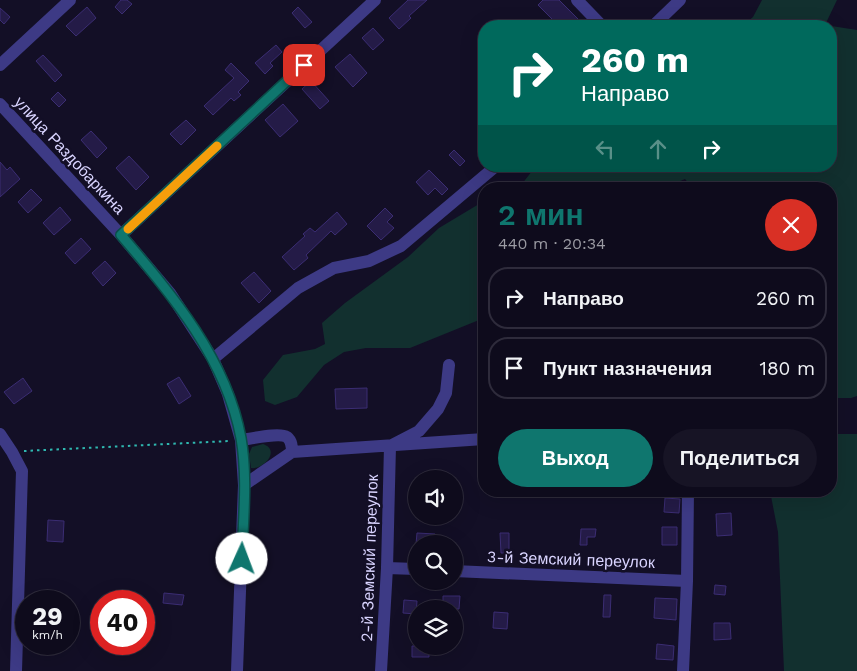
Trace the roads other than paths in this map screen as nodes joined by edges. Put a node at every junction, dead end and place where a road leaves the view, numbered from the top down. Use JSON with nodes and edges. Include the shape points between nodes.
{"nodes":[{"id":1,"x":70,"y":0,"type":"edge"},
{"id":2,"x":375,"y":0,"type":"edge"},
{"id":3,"x":578,"y":0,"type":"edge"},
{"id":4,"x":680,"y":0,"type":"edge"},
{"id":5,"x":596,"y":20,"type":"edge"},
{"id":6,"x":659,"y":20,"type":"edge"},
{"id":7,"x":0,"y":65,"type":"edge"},
{"id":8,"x":0,"y":104,"type":"edge"},
{"id":9,"x":489,"y":172,"type":"edge"},
{"id":10,"x":121,"y":235,"type":"junction"},
{"id":11,"x":212,"y":359,"type":"junction"},
{"id":12,"x":449,"y":366,"type":"dead end"},
{"id":13,"x":478,"y":439,"type":"edge"},
{"id":14,"x":241,"y":440,"type":"junction"},
{"id":15,"x":4,"y":443,"type":"edge"},
{"id":16,"x":390,"y":446,"type":"junction"},
{"id":17,"x":292,"y":452,"type":"junction"},
{"id":18,"x":244,"y":485,"type":"junction"},
{"id":19,"x":688,"y":497,"type":"edge"},
{"id":20,"x":387,"y":568,"type":"junction"},
{"id":21,"x":408,"y":569,"type":"edge"},
{"id":22,"x":463,"y":571,"type":"edge"},
{"id":23,"x":687,"y":581,"type":"junction"},
{"id":24,"x":16,"y":671,"type":"edge"},
{"id":25,"x":237,"y":671,"type":"edge"},
{"id":26,"x":381,"y":671,"type":"edge"},
{"id":27,"x":683,"y":671,"type":"edge"}],
"edges":[{"from":1,"to":7,"type":"street"},
{"from":2,"to":10,"type":"street"},
{"from":3,"to":5,"type":"street"},
{"from":4,"to":6,"type":"street"},
{"from":8,"to":10,"type":"street","name":"улица Раздобаркина"},
{"from":9,"to":11,"type":"street","via":[[401,246],[369,261],[334,268],[298,288]]},
{"from":10,"to":11,"type":"street","name":"улица Раздобаркина","via":[[170,293]]},
{"from":11,"to":14,"type":"street","name":"улица Раздобаркина","via":[[228,394]]},
{"from":12,"to":16,"type":"street","via":[[446,393],[438,410],[419,431]]},
{"from":13,"to":16,"type":"street"},
{"from":14,"to":17,"type":"street","via":[[280,435],[292,443]]},
{"from":14,"to":18,"type":"street","name":"улица Раздобаркина"},
{"from":15,"to":24,"type":"street","via":[[22,471]]},
{"from":16,"to":17,"type":"street"},
{"from":16,"to":20,"type":"street","name":"2-й Земский переулок"},
{"from":17,"to":18,"type":"street"},
{"from":18,"to":25,"type":"street","name":"улица Раздобаркина"},
{"from":19,"to":23,"type":"street"},
{"from":20,"to":21,"type":"street"},
{"from":20,"to":26,"type":"street","name":"2-й Земский переулок"},
{"from":22,"to":23,"type":"street","name":"3-й Земский переулок"},
{"from":23,"to":27,"type":"street"}]}
